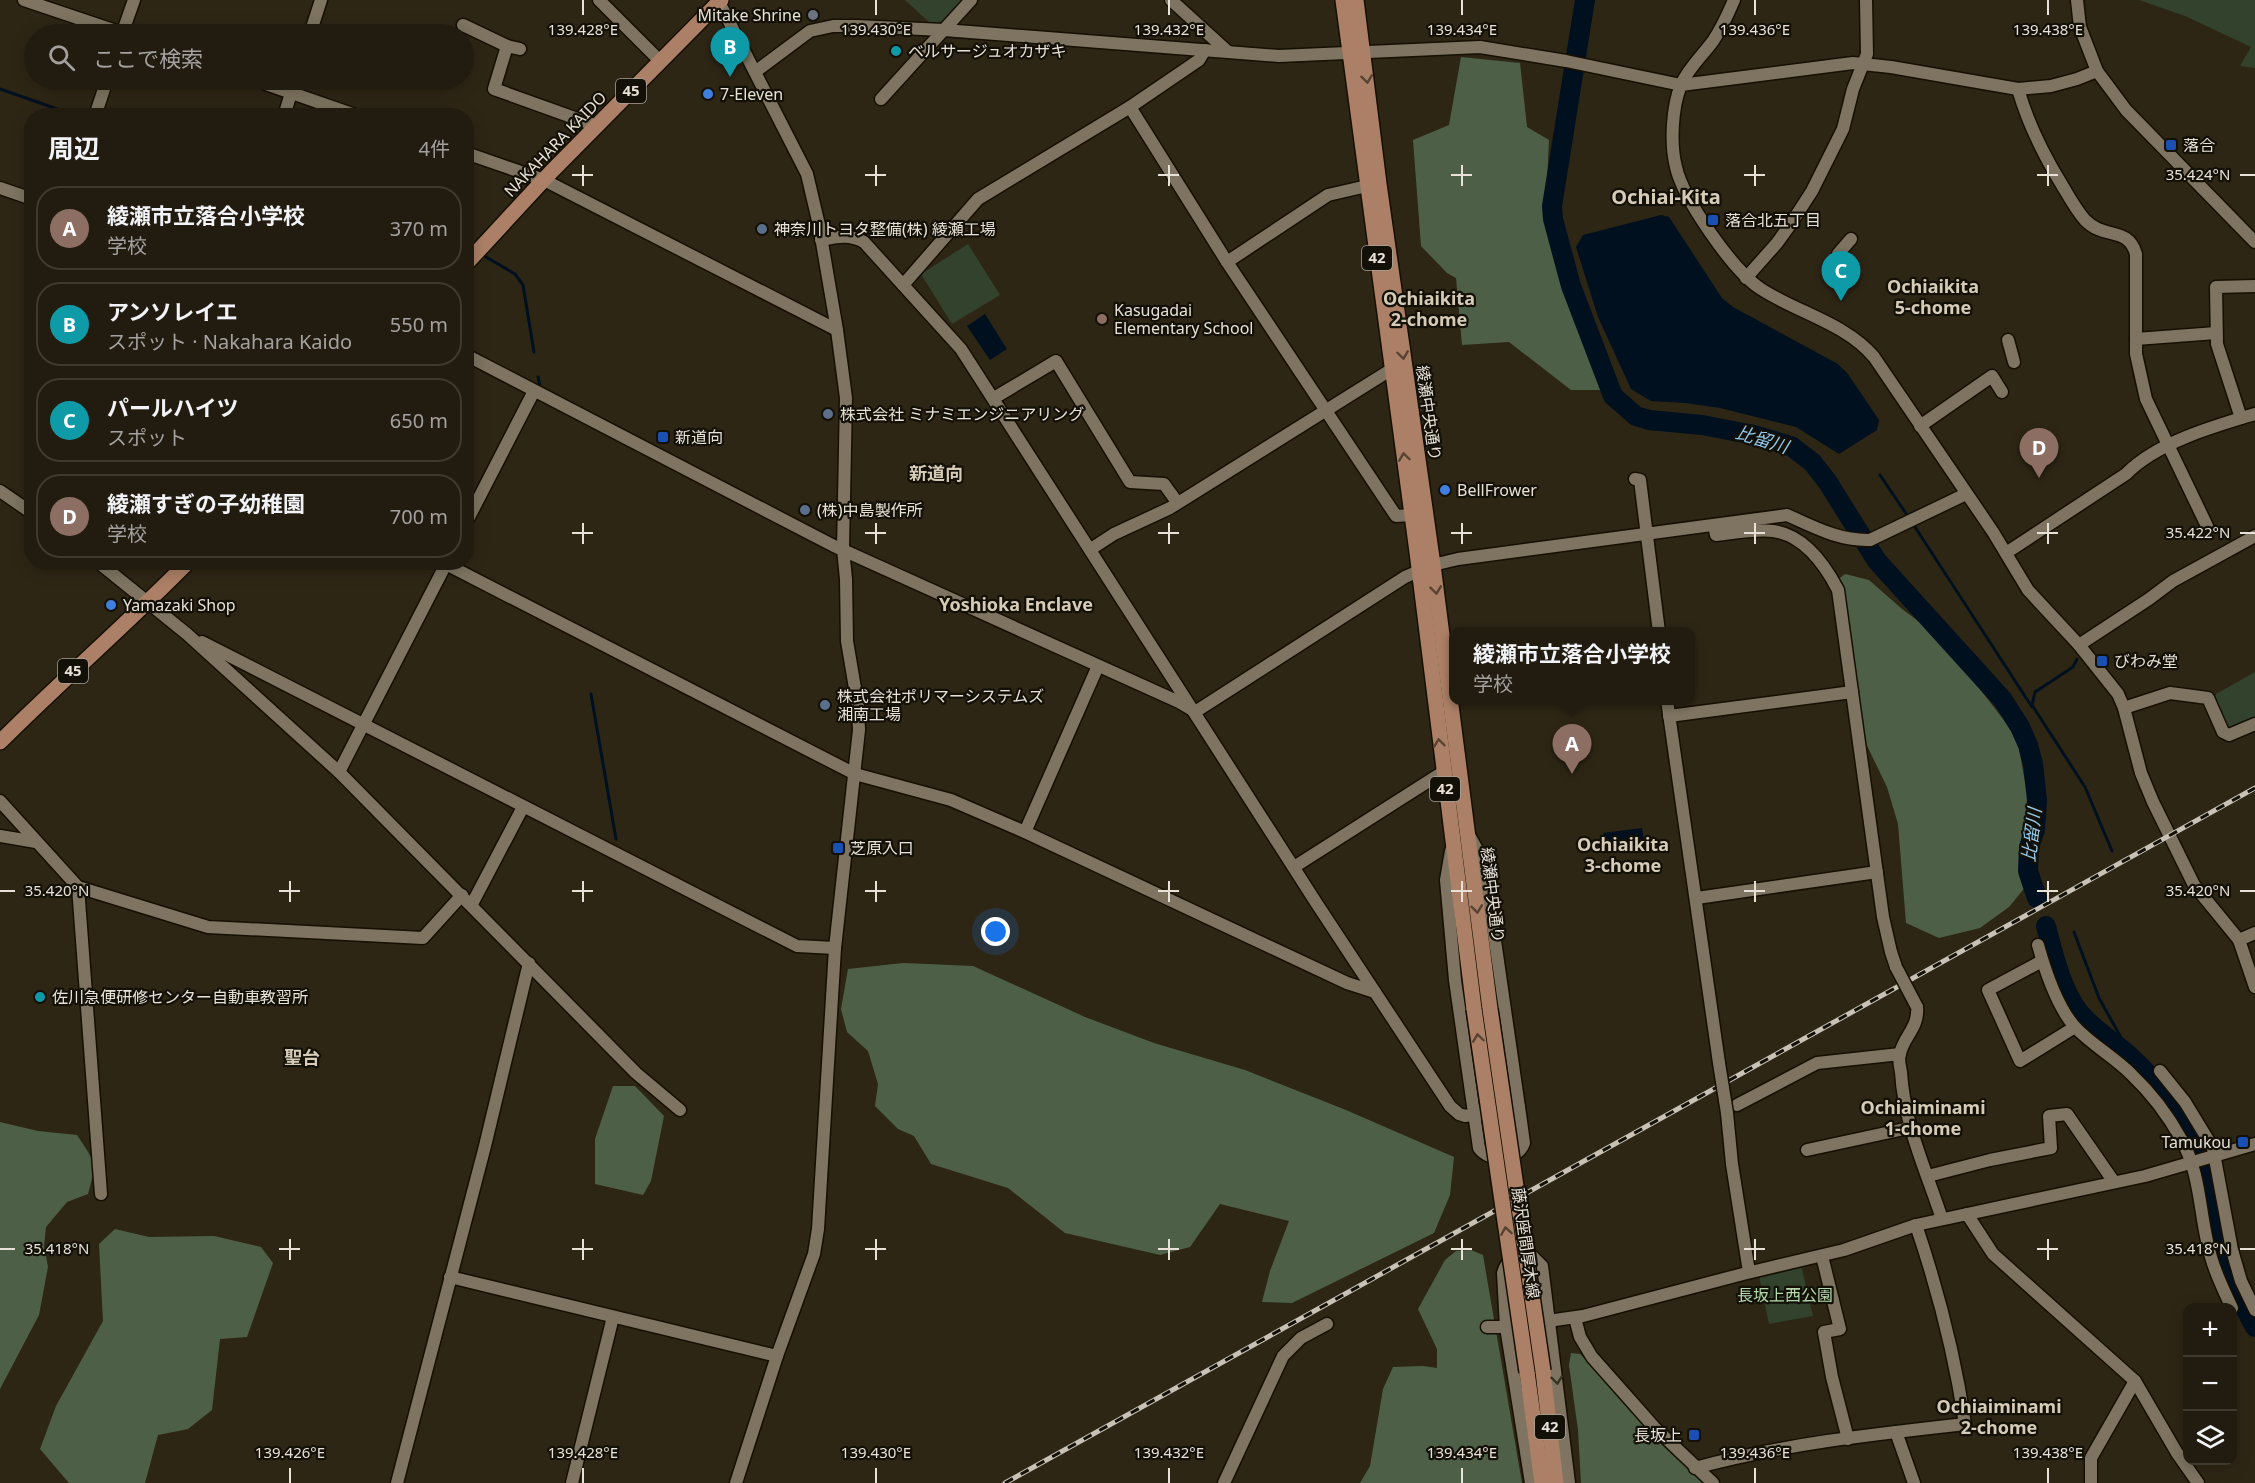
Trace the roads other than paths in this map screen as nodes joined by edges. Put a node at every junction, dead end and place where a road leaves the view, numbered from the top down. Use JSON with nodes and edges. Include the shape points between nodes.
{"nodes":[{"id":1,"x":24,"y":0,"type":"edge"},
{"id":2,"x":134,"y":0,"type":"edge"},
{"id":3,"x":321,"y":0,"type":"edge"},
{"id":4,"x":598,"y":0,"type":"edge"},
{"id":5,"x":972,"y":0,"type":"edge"},
{"id":6,"x":1171,"y":0,"type":"edge"},
{"id":7,"x":1343,"y":0,"type":"edge"},
{"id":8,"x":1356,"y":0,"type":"edge"},
{"id":9,"x":1734,"y":0,"type":"edge"},
{"id":10,"x":1866,"y":0,"type":"edge"},
{"id":11,"x":2077,"y":0,"type":"edge"},
{"id":12,"x":720,"y":1,"type":"edge"},
{"id":13,"x":94,"y":24,"type":"edge"},
{"id":14,"x":126,"y":24,"type":"edge"},
{"id":15,"x":313,"y":24,"type":"edge"},
{"id":16,"x":474,"y":30,"type":"edge"},
{"id":17,"x":944,"y":30,"type":"junction"},
{"id":18,"x":1204,"y":50,"type":"junction"},
{"id":19,"x":1227,"y":51,"type":"junction"},
{"id":20,"x":1357,"y":52,"type":"junction"},
{"id":21,"x":660,"y":61,"type":"junction"},
{"id":22,"x":1864,"y":64,"type":"junction"},
{"id":23,"x":2097,"y":71,"type":"junction"},
{"id":24,"x":755,"y":72,"type":"junction"},
{"id":25,"x":1681,"y":85,"type":"junction"},
{"id":26,"x":2018,"y":89,"type":"junction"},
{"id":27,"x":104,"y":90,"type":"edge"},
{"id":28,"x":285,"y":90,"type":"edge"},
{"id":29,"x":291,"y":92,"type":"junction"},
{"id":30,"x":881,"y":99,"type":"dead end"},
{"id":31,"x":1130,"y":107,"type":"junction"},
{"id":32,"x":98,"y":108,"type":"edge"},
{"id":33,"x":286,"y":108,"type":"edge"},
{"id":34,"x":336,"y":108,"type":"edge"},
{"id":35,"x":597,"y":126,"type":"junction"},
{"id":36,"x":474,"y":156,"type":"edge"},
{"id":37,"x":544,"y":180,"type":"junction"},
{"id":38,"x":1367,"y":186,"type":"junction"},
{"id":39,"x":0,"y":188,"type":"edge"},
{"id":40,"x":24,"y":196,"type":"edge"},
{"id":41,"x":1851,"y":239,"type":"dead end"},
{"id":42,"x":821,"y":240,"type":"junction"},
{"id":43,"x":2255,"y":242,"type":"edge"},
{"id":44,"x":1838,"y":254,"type":"dead end"},
{"id":45,"x":474,"y":255,"type":"edge"},
{"id":46,"x":1227,"y":262,"type":"junction"},
{"id":47,"x":1746,"y":278,"type":"junction"},
{"id":48,"x":903,"y":285,"type":"junction"},
{"id":49,"x":2255,"y":286,"type":"edge"},
{"id":50,"x":837,"y":330,"type":"junction"},
{"id":51,"x":2216,"y":333,"type":"junction"},
{"id":52,"x":2136,"y":339,"type":"junction"},
{"id":53,"x":2008,"y":340,"type":"dead end"},
{"id":54,"x":474,"y":359,"type":"edge"},
{"id":55,"x":2014,"y":362,"type":"dead end"},
{"id":56,"x":1392,"y":369,"type":"junction"},
{"id":57,"x":534,"y":390,"type":"junction"},
{"id":58,"x":2002,"y":392,"type":"dead end"},
{"id":59,"x":994,"y":398,"type":"junction"},
{"id":60,"x":1326,"y":409,"type":"junction"},
{"id":61,"x":2255,"y":414,"type":"edge"},
{"id":62,"x":2241,"y":418,"type":"junction"},
{"id":63,"x":1920,"y":426,"type":"junction"},
{"id":64,"x":2170,"y":446,"type":"junction"},
{"id":65,"x":1635,"y":479,"type":"dead end"},
{"id":66,"x":0,"y":491,"type":"edge"},
{"id":67,"x":1966,"y":494,"type":"junction"},
{"id":68,"x":1177,"y":502,"type":"junction"},
{"id":69,"x":474,"y":507,"type":"edge"},
{"id":70,"x":24,"y":508,"type":"edge"},
{"id":71,"x":1412,"y":515,"type":"junction"},
{"id":72,"x":1714,"y":525,"type":"junction"},
{"id":73,"x":2207,"y":526,"type":"dead end"},
{"id":74,"x":1646,"y":534,"type":"junction"},
{"id":75,"x":2255,"y":537,"type":"edge"},
{"id":76,"x":843,"y":549,"type":"junction"},
{"id":77,"x":1091,"y":549,"type":"junction"},
{"id":78,"x":2006,"y":553,"type":"junction"},
{"id":79,"x":1426,"y":567,"type":"junction"},
{"id":80,"x":107,"y":570,"type":"edge"},
{"id":81,"x":180,"y":570,"type":"edge"},
{"id":82,"x":441,"y":570,"type":"edge"},
{"id":83,"x":459,"y":570,"type":"edge"},
{"id":84,"x":147,"y":604,"type":"junction"},
{"id":85,"x":1658,"y":627,"type":"edge"},
{"id":86,"x":187,"y":634,"type":"junction"},
{"id":87,"x":2079,"y":645,"type":"junction"},
{"id":88,"x":1098,"y":666,"type":"junction"},
{"id":89,"x":1852,"y":692,"type":"junction"},
{"id":90,"x":1668,"y":705,"type":"edge"},
{"id":91,"x":2124,"y":708,"type":"junction"},
{"id":92,"x":1195,"y":712,"type":"junction"},
{"id":93,"x":1669,"y":716,"type":"junction"},
{"id":94,"x":2255,"y":724,"type":"edge"},
{"id":95,"x":362,"y":725,"type":"junction"},
{"id":96,"x":0,"y":742,"type":"edge"},
{"id":97,"x":339,"y":772,"type":"junction"},
{"id":98,"x":1443,"y":772,"type":"junction"},
{"id":99,"x":855,"y":774,"type":"junction"},
{"id":100,"x":0,"y":801,"type":"edge"},
{"id":101,"x":523,"y":807,"type":"junction"},
{"id":102,"x":1025,"y":832,"type":"junction"},
{"id":103,"x":1467,"y":833,"type":"junction"},
{"id":104,"x":0,"y":836,"type":"edge"},
{"id":105,"x":1452,"y":838,"type":"junction"},
{"id":106,"x":36,"y":842,"type":"junction"},
{"id":107,"x":1294,"y":867,"type":"junction"},
{"id":108,"x":1877,"y":872,"type":"junction"},
{"id":109,"x":78,"y":887,"type":"junction"},
{"id":110,"x":462,"y":895,"type":"junction"},
{"id":111,"x":1697,"y":898,"type":"junction"},
{"id":112,"x":472,"y":904,"type":"junction"},
{"id":113,"x":2255,"y":933,"type":"edge"},
{"id":114,"x":2239,"y":940,"type":"junction"},
{"id":115,"x":2038,"y":945,"type":"dead end"},
{"id":116,"x":835,"y":948,"type":"junction"},
{"id":117,"x":2042,"y":961,"type":"junction"},
{"id":118,"x":529,"y":963,"type":"junction"},
{"id":119,"x":2255,"y":987,"type":"edge"},
{"id":120,"x":1375,"y":992,"type":"junction"},
{"id":121,"x":1474,"y":1009,"type":"joint"},
{"id":122,"x":1490,"y":1009,"type":"joint"},
{"id":123,"x":2075,"y":1026,"type":"junction"},
{"id":124,"x":1900,"y":1054,"type":"junction"},
{"id":125,"x":2160,"y":1071,"type":"dead end"},
{"id":126,"x":1519,"y":1107,"type":"junction"},
{"id":127,"x":1732,"y":1109,"type":"junction"},
{"id":128,"x":680,"y":1110,"type":"dead end"},
{"id":129,"x":1474,"y":1116,"type":"junction"},
{"id":130,"x":1909,"y":1128,"type":"junction"},
{"id":131,"x":2255,"y":1144,"type":"edge"},
{"id":132,"x":1807,"y":1150,"type":"dead end"},
{"id":133,"x":2214,"y":1156,"type":"junction"},
{"id":134,"x":2195,"y":1162,"type":"junction"},
{"id":135,"x":1928,"y":1176,"type":"junction"},
{"id":136,"x":2114,"y":1182,"type":"junction"},
{"id":137,"x":101,"y":1194,"type":"dead end"},
{"id":138,"x":1967,"y":1214,"type":"junction"},
{"id":139,"x":1942,"y":1219,"type":"junction"},
{"id":140,"x":1917,"y":1225,"type":"junction"},
{"id":141,"x":2230,"y":1250,"type":"junction"},
{"id":142,"x":2213,"y":1255,"type":"dead end"},
{"id":143,"x":1822,"y":1256,"type":"junction"},
{"id":144,"x":1749,"y":1272,"type":"junction"},
{"id":145,"x":450,"y":1277,"type":"junction"},
{"id":146,"x":2230,"y":1303,"type":"edge"},
{"id":147,"x":2255,"y":1310,"type":"edge"},
{"id":148,"x":614,"y":1317,"type":"junction"},
{"id":149,"x":1575,"y":1318,"type":"junction"},
{"id":150,"x":1550,"y":1322,"type":"junction"},
{"id":151,"x":1327,"y":1324,"type":"dead end"},
{"id":152,"x":1487,"y":1327,"type":"dead end"},
{"id":153,"x":1506,"y":1327,"type":"junction"},
{"id":154,"x":777,"y":1356,"type":"junction"},
{"id":155,"x":2135,"y":1381,"type":"junction"},
{"id":156,"x":1896,"y":1432,"type":"junction"},
{"id":157,"x":1848,"y":1439,"type":"junction"},
{"id":158,"x":1695,"y":1468,"type":"junction"},
{"id":159,"x":398,"y":1483,"type":"edge"},
{"id":160,"x":572,"y":1483,"type":"edge"},
{"id":161,"x":736,"y":1483,"type":"edge"},
{"id":162,"x":1224,"y":1483,"type":"edge"},
{"id":163,"x":1531,"y":1483,"type":"edge"},
{"id":164,"x":1542,"y":1483,"type":"edge"},
{"id":165,"x":1556,"y":1483,"type":"edge"},
{"id":166,"x":1569,"y":1483,"type":"edge"},
{"id":167,"x":1713,"y":1483,"type":"edge"},
{"id":168,"x":1914,"y":1483,"type":"edge"},
{"id":169,"x":2091,"y":1483,"type":"edge"},
{"id":170,"x":2198,"y":1483,"type":"edge"}],
"edges":[{"from":1,"to":13,"type":"street"},
{"from":2,"to":14,"type":"street"},
{"from":3,"to":15,"type":"street"},
{"from":4,"to":21,"type":"street"},
{"from":5,"to":17,"type":"street"},
{"from":6,"to":19,"type":"street"},
{"from":7,"to":20,"type":"main road","name":"綾瀬中央通り","number":"42"},
{"from":8,"to":20,"type":"main road","name":"綾瀬中央通り","number":"42"},
{"from":9,"to":25,"type":"street","via":[[1721,29]]},
{"from":10,"to":22,"type":"street"},
{"from":11,"to":23,"type":"street","via":[[2080,27]]},
{"from":12,"to":21,"type":"main road","name":"NAKAHARA KAIDO","number":"45"},
{"from":12,"to":24,"type":"street"},
{"from":16,"to":35,"type":"street","via":[[514,47],[494,88]]},
{"from":17,"to":18,"type":"street"},
{"from":17,"to":24,"type":"street","via":[[833,26],[810,32]]},
{"from":17,"to":30,"type":"street"},
{"from":18,"to":19,"type":"street"},
{"from":18,"to":31,"type":"street","via":[[1199,60]]},
{"from":19,"to":20,"type":"street","via":[[1279,56]]},
{"from":20,"to":25,"type":"street","via":[[1480,47]]},
{"from":20,"to":38,"type":"main road","name":"綾瀬中央通り","number":"42"},
{"from":20,"to":79,"type":"main road","name":"綾瀬中央通り","number":"42","one_way":true,"via":[[1379,184]]},
{"from":21,"to":35,"type":"main road","name":"NAKAHARA KAIDO","number":"45"},
{"from":22,"to":25,"type":"street"},
{"from":22,"to":26,"type":"street"},
{"from":22,"to":47,"type":"street","via":[[1843,129],[1812,190],[1778,243]]},
{"from":23,"to":26,"type":"street","via":[[2051,86]]},
{"from":23,"to":43,"type":"street","via":[[2126,110]]},
{"from":24,"to":42,"type":"street","via":[[807,174]]},
{"from":25,"to":47,"type":"street","via":[[1674,122],[1676,169],[1691,202]]},
{"from":26,"to":52,"type":"street","via":[[2039,147],[2080,213],[2096,229],[2123,236],[2133,246]]},
{"from":27,"to":32,"type":"street"},
{"from":28,"to":29,"type":"street"},
{"from":29,"to":33,"type":"street"},
{"from":29,"to":34,"type":"street"},
{"from":31,"to":46,"type":"street"},
{"from":31,"to":48,"type":"street","via":[[978,199]]},
{"from":35,"to":37,"type":"main road","name":"NAKAHARA KAIDO","number":"45"},
{"from":36,"to":37,"type":"street"},
{"from":37,"to":45,"type":"main road","name":"NAKAHARA KAIDO","number":"45"},
{"from":37,"to":50,"type":"street"},
{"from":38,"to":46,"type":"street","via":[[1328,195]]},
{"from":38,"to":56,"type":"main road","name":"綾瀬中央通り","number":"42"},
{"from":39,"to":40,"type":"street"},
{"from":41,"to":44,"type":"street"},
{"from":42,"to":48,"type":"street","via":[[855,237]]},
{"from":42,"to":50,"type":"street"},
{"from":46,"to":60,"type":"street"},
{"from":47,"to":63,"type":"street","via":[[1863,345]]},
{"from":48,"to":59,"type":"street","via":[[961,349]]},
{"from":49,"to":51,"type":"street","via":[[2216,286]]},
{"from":50,"to":76,"type":"street","via":[[846,398]]},
{"from":51,"to":52,"type":"street"},
{"from":51,"to":62,"type":"street"},
{"from":52,"to":64,"type":"street","via":[[2146,399]]},
{"from":53,"to":55,"type":"street"},
{"from":54,"to":57,"type":"street"},
{"from":56,"to":60,"type":"street"},
{"from":71,"to":56,"type":"main road","name":"綾瀬中央通り","number":"42","one_way":true},
{"from":57,"to":69,"type":"street"},
{"from":57,"to":76,"type":"street"},
{"from":58,"to":63,"type":"street","via":[[1992,376]]},
{"from":59,"to":68,"type":"street","via":[[1056,361],[1130,482],[1164,484]]},
{"from":59,"to":77,"type":"street"},
{"from":60,"to":68,"type":"street"},
{"from":60,"to":71,"type":"street","via":[[1396,516]]},
{"from":61,"to":62,"type":"street"},
{"from":62,"to":64,"type":"street"},
{"from":63,"to":67,"type":"street"},
{"from":64,"to":73,"type":"street"},
{"from":64,"to":78,"type":"street","via":[[2149,455]]},
{"from":65,"to":74,"type":"street","via":[[1640,480]]},
{"from":66,"to":70,"type":"street"},
{"from":67,"to":72,"type":"street","via":[[1870,540],[1834,536],[1786,515]]},
{"from":67,"to":78,"type":"street"},
{"from":68,"to":77,"type":"street"},
{"from":71,"to":79,"type":"main road","name":"綾瀬中央通り","number":"42"},
{"from":72,"to":74,"type":"street"},
{"from":72,"to":89,"type":"street","via":[[1716,535],[1774,531],[1803,543],[1822,564],[1838,590]]},
{"from":74,"to":79,"type":"street","via":[[1458,559]]},
{"from":74,"to":85,"type":"street"},
{"from":75,"to":87,"type":"street","via":[[2173,581]]},
{"from":76,"to":88,"type":"street"},
{"from":76,"to":99,"type":"street","via":[[847,641],[858,706]]},
{"from":77,"to":92,"type":"street"},
{"from":78,"to":87,"type":"street","via":[[2035,600]]},
{"from":79,"to":92,"type":"street"},
{"from":98,"to":79,"type":"main road","name":"綾瀬中央通り","number":"42","one_way":true},
{"from":79,"to":103,"type":"main road","name":"綾瀬中央通り","number":"42","one_way":true},
{"from":80,"to":84,"type":"street"},
{"from":81,"to":84,"type":"main road","number":"45"},
{"from":82,"to":95,"type":"street"},
{"from":83,"to":99,"type":"street"},
{"from":84,"to":86,"type":"street"},
{"from":84,"to":96,"type":"main road","number":"45","via":[[52,689]]},
{"from":86,"to":95,"type":"street"},
{"from":86,"to":97,"type":"street"},
{"from":87,"to":91,"type":"street","via":[[2112,685]]},
{"from":88,"to":92,"type":"street"},
{"from":88,"to":102,"type":"street"},
{"from":89,"to":93,"type":"street"},
{"from":89,"to":108,"type":"street"},
{"from":90,"to":93,"type":"street"},
{"from":91,"to":94,"type":"street","via":[[2170,693],[2208,698],[2223,732],[2229,735]]},
{"from":91,"to":114,"type":"street","via":[[2141,773],[2177,851],[2201,896]]},
{"from":92,"to":107,"type":"street"},
{"from":93,"to":111,"type":"street"},
{"from":95,"to":97,"type":"street"},
{"from":95,"to":101,"type":"street"},
{"from":97,"to":110,"type":"street"},
{"from":98,"to":105,"type":"main road","name":"綾瀬中央通り","number":"42"},
{"from":98,"to":107,"type":"street"},
{"from":99,"to":102,"type":"street","via":[[951,800]]},
{"from":99,"to":116,"type":"street"},
{"from":100,"to":106,"type":"street"},
{"from":101,"to":112,"type":"street"},
{"from":101,"to":116,"type":"street","via":[[797,946]]},
{"from":102,"to":120,"type":"street","via":[[1347,983]]},
{"from":103,"to":122,"type":"main road","name":"綾瀬中央通り","number":"42","one_way":true},
{"from":103,"to":126,"type":"street","via":[[1480,855],[1494,926]]},
{"from":104,"to":106,"type":"street"},
{"from":105,"to":121,"type":"main road","name":"綾瀬中央通り","number":"42"},
{"from":105,"to":129,"type":"street","via":[[1446,880]]},
{"from":106,"to":109,"type":"street"},
{"from":107,"to":120,"type":"street"},
{"from":108,"to":111,"type":"street"},
{"from":108,"to":124,"type":"street","bridge":true,"via":[[1886,933],[1896,967],[1917,1007],[1917,1019]]},
{"from":109,"to":110,"type":"street","via":[[208,927],[423,938]]},
{"from":109,"to":137,"type":"street"},
{"from":110,"to":112,"type":"street"},
{"from":111,"to":127,"type":"street","bridge":true,"via":[[1719,1063]]},
{"from":112,"to":118,"type":"street"},
{"from":113,"to":114,"type":"street"},
{"from":114,"to":119,"type":"street"},
{"from":115,"to":117,"type":"street"},
{"from":116,"to":154,"type":"street","via":[[818,1229],[814,1254]]},
{"from":117,"to":123,"type":"street","via":[[2064,1012]]},
{"from":117,"to":123,"type":"street","via":[[1988,990],[2020,1061]]},
{"from":118,"to":128,"type":"street","via":[[636,1072]]},
{"from":118,"to":145,"type":"street"},
{"from":120,"to":129,"type":"street","via":[[1450,1106],[1459,1114]]},
{"from":164,"to":121,"type":"main road","name":"藤沢座間厚木線","number":"42","one_way":true,"bridge":true},
{"from":122,"to":165,"type":"main road","name":"藤沢座間厚木線","number":"42","bridge":true},
{"from":123,"to":134,"type":"street","via":[[2131,1073],[2160,1106]]},
{"from":124,"to":127,"type":"street","via":[[1817,1063]]},
{"from":124,"to":130,"type":"street"},
{"from":125,"to":133,"type":"street","via":[[2185,1102]]},
{"from":126,"to":129,"type":"street"},
{"from":126,"to":129,"type":"street","via":[[1524,1143],[1515,1155],[1489,1158],[1483,1154]]},
{"from":127,"to":144,"type":"street","via":[[1732,1164]]},
{"from":130,"to":132,"type":"street"},
{"from":130,"to":135,"type":"street"},
{"from":131,"to":133,"type":"street"},
{"from":133,"to":134,"type":"street"},
{"from":133,"to":141,"type":"street"},
{"from":134,"to":136,"type":"street"},
{"from":134,"to":146,"type":"street","via":[[2210,1256]]},
{"from":135,"to":136,"type":"street","via":[[2051,1148],[2049,1116],[2067,1114]]},
{"from":135,"to":139,"type":"street"},
{"from":136,"to":138,"type":"street"},
{"from":138,"to":139,"type":"street"},
{"from":138,"to":155,"type":"street","via":[[1993,1254]]},
{"from":139,"to":140,"type":"street"},
{"from":140,"to":143,"type":"street"},
{"from":140,"to":156,"type":"street","via":[[1957,1372],[1965,1424]]},
{"from":141,"to":142,"type":"street"},
{"from":141,"to":147,"type":"street"},
{"from":143,"to":144,"type":"street"},
{"from":143,"to":157,"type":"street","via":[[1840,1329],[1824,1332]]},
{"from":144,"to":149,"type":"street"},
{"from":145,"to":148,"type":"street"},
{"from":145,"to":159,"type":"street"},
{"from":148,"to":154,"type":"street"},
{"from":148,"to":160,"type":"street"},
{"from":149,"to":150,"type":"street"},
{"from":149,"to":158,"type":"street","via":[[1592,1358]]},
{"from":150,"to":153,"type":"street"},
{"from":150,"to":153,"type":"street","via":[[1542,1266],[1532,1256],[1520,1255],[1510,1259],[1503,1273]]},
{"from":150,"to":166,"type":"street","one_way":true},
{"from":151,"to":162,"type":"street","via":[[1301,1338],[1283,1356]]},
{"from":152,"to":153,"type":"street"},
{"from":153,"to":163,"type":"street"},
{"from":154,"to":161,"type":"street"},
{"from":155,"to":169,"type":"street","via":[[2091,1458]]},
{"from":155,"to":170,"type":"street"},
{"from":156,"to":157,"type":"street"},
{"from":156,"to":168,"type":"street"},
{"from":157,"to":158,"type":"street"},
{"from":158,"to":167,"type":"street"}]}
